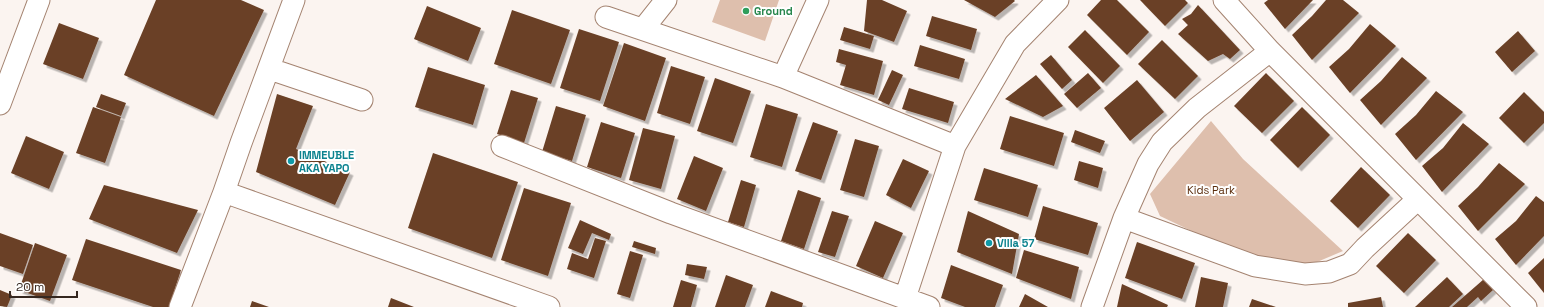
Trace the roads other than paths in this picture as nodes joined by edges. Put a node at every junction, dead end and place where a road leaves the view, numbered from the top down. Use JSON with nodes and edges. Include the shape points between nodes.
{"nodes":[{"id":1,"x":39,"y":0,"type":"edge"},
{"id":2,"x":294,"y":0,"type":"edge"},
{"id":3,"x":666,"y":0,"type":"edge"},
{"id":4,"x":818,"y":0,"type":"edge"},
{"id":5,"x":1058,"y":0,"type":"edge"},
{"id":6,"x":1224,"y":0,"type":"edge"},
{"id":7,"x":606,"y":17,"type":"dead end"},
{"id":8,"x":643,"y":29,"type":"junction"},
{"id":9,"x":1270,"y":51,"type":"junction"},
{"id":10,"x":270,"y":69,"type":"junction"},
{"id":11,"x":783,"y":77,"type":"junction"},
{"id":12,"x":362,"y":100,"type":"dead end"},
{"id":13,"x":0,"y":104,"type":"edge"},
{"id":14,"x":502,"y":146,"type":"dead end"},
{"id":15,"x":955,"y":146,"type":"junction"},
{"id":16,"x":224,"y":192,"type":"junction"},
{"id":17,"x":1418,"y":199,"type":"junction"},
{"id":18,"x":1124,"y":218,"type":"junction"},
{"id":19,"x":905,"y":298,"type":"junction"},
{"id":20,"x":180,"y":307,"type":"edge"},
{"id":21,"x":549,"y":307,"type":"edge"},
{"id":22,"x":929,"y":307,"type":"edge"},
{"id":23,"x":1092,"y":307,"type":"edge"},
{"id":24,"x":1526,"y":307,"type":"edge"}],
"edges":[{"from":1,"to":13,"type":"street"},
{"from":2,"to":10,"type":"street"},
{"from":3,"to":8,"type":"street"},
{"from":4,"to":11,"type":"street"},
{"from":5,"to":15,"type":"street","via":[[1015,44]]},
{"from":6,"to":9,"type":"street"},
{"from":7,"to":8,"type":"street"},
{"from":8,"to":11,"type":"street"},
{"from":9,"to":17,"type":"street"},
{"from":9,"to":18,"type":"street","via":[[1197,108],[1162,142],[1148,164]]},
{"from":10,"to":12,"type":"street"},
{"from":10,"to":16,"type":"street"},
{"from":11,"to":15,"type":"street"},
{"from":14,"to":19,"type":"street","via":[[671,213]]},
{"from":15,"to":19,"type":"street"},
{"from":16,"to":20,"type":"street"},
{"from":16,"to":21,"type":"street"},
{"from":17,"to":18,"type":"street","via":[[1350,264],[1329,272],[1305,274],[1255,266]]},
{"from":17,"to":24,"type":"street"},
{"from":18,"to":23,"type":"street"},
{"from":19,"to":22,"type":"street"}]}
